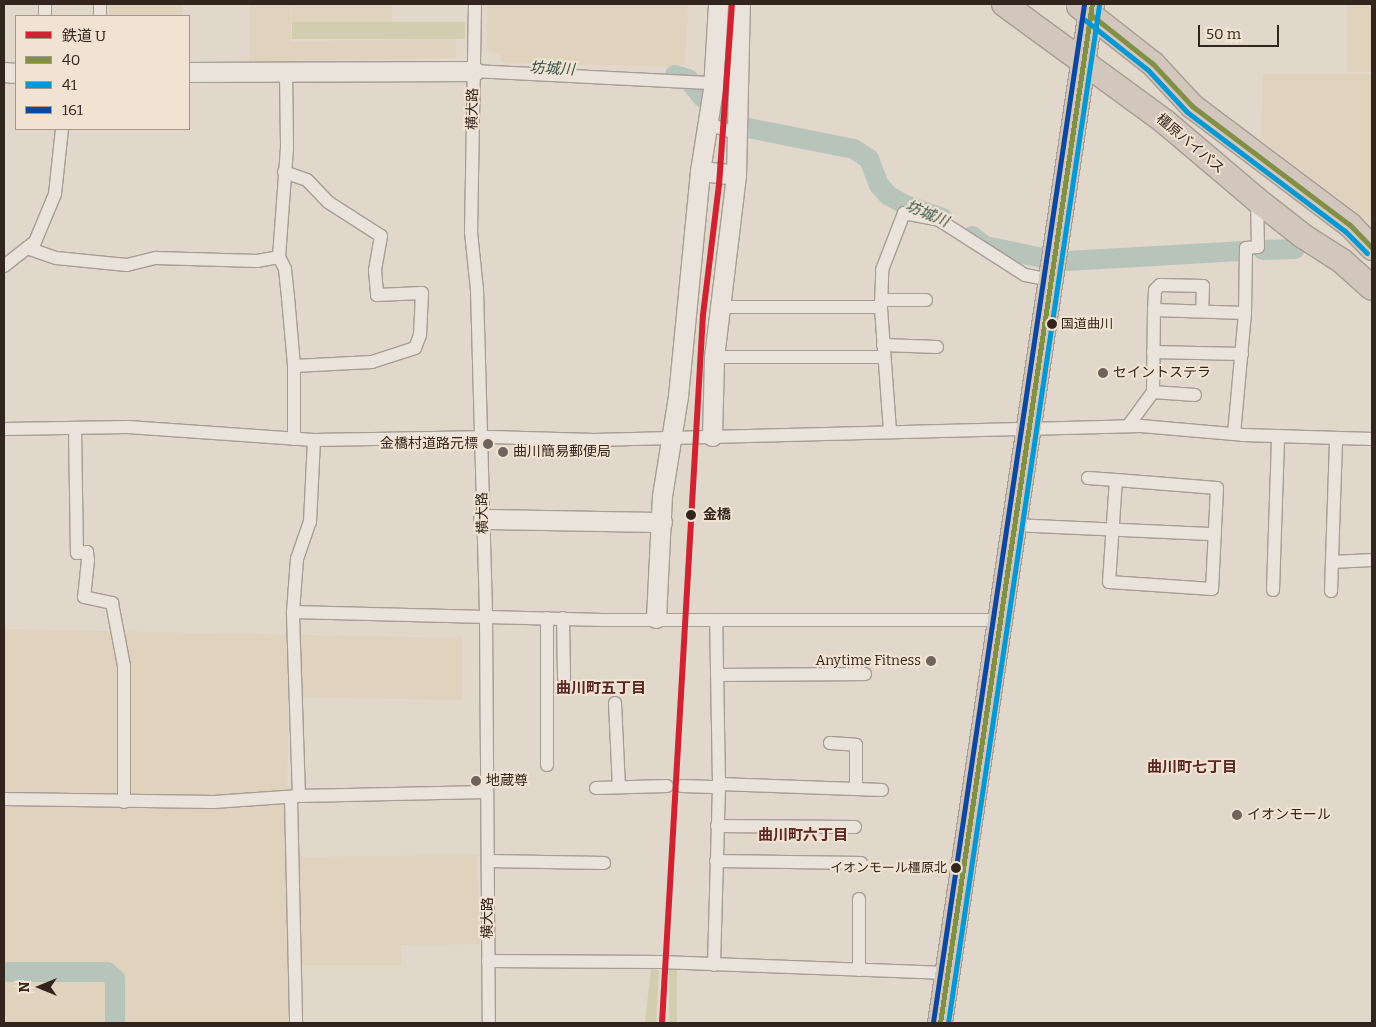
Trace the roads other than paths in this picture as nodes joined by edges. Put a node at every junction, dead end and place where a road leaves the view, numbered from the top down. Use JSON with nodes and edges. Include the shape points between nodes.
{"nodes":[{"id":1,"x":475,"y":4,"type":"edge"},
{"id":2,"x":718,"y":4,"type":"edge"},
{"id":3,"x":740,"y":4,"type":"edge"},
{"id":4,"x":1004,"y":4,"type":"edge"},
{"id":5,"x":1086,"y":7,"type":"edge"},
{"id":6,"x":1084,"y":64,"type":"junction"},
{"id":7,"x":474,"y":71,"type":"junction"},
{"id":8,"x":190,"y":72,"type":"edge"},
{"id":9,"x":286,"y":72,"type":"junction"},
{"id":10,"x":713,"y":83,"type":"junction"},
{"id":11,"x":1120,"y":91,"type":"junction"},
{"id":12,"x":708,"y":124,"type":"junction"},
{"id":13,"x":62,"y":130,"type":"edge"},
{"id":14,"x":736,"y":133,"type":"junction"},
{"id":15,"x":1247,"y":149,"type":"junction"},
{"id":16,"x":1072,"y":152,"type":"junction"},
{"id":17,"x":700,"y":171,"type":"junction"},
{"id":18,"x":284,"y":172,"type":"junction"},
{"id":19,"x":736,"y":174,"type":"junction"},
{"id":20,"x":1228,"y":176,"type":"junction"},
{"id":21,"x":1257,"y":200,"type":"junction"},
{"id":22,"x":27,"y":248,"type":"junction"},
{"id":23,"x":1372,"y":248,"type":"edge"},
{"id":24,"x":279,"y":257,"type":"junction"},
{"id":25,"x":4,"y":266,"type":"edge"},
{"id":26,"x":1051,"y":280,"type":"junction"},
{"id":27,"x":1372,"y":288,"type":"edge"},
{"id":28,"x":926,"y":300,"type":"dead end"},
{"id":29,"x":881,"y":303,"type":"junction"},
{"id":30,"x":720,"y":307,"type":"junction"},
{"id":31,"x":1154,"y":310,"type":"junction"},
{"id":32,"x":1202,"y":311,"type":"junction"},
{"id":33,"x":1245,"y":313,"type":"junction"},
{"id":34,"x":937,"y":347,"type":"dead end"},
{"id":35,"x":884,"y":351,"type":"junction"},
{"id":36,"x":1153,"y":352,"type":"junction"},
{"id":37,"x":1242,"y":354,"type":"junction"},
{"id":38,"x":714,"y":357,"type":"junction"},
{"id":39,"x":294,"y":366,"type":"junction"},
{"id":40,"x":1153,"y":392,"type":"junction"},
{"id":41,"x":1195,"y":395,"type":"dead end"},
{"id":42,"x":1128,"y":426,"type":"junction"},
{"id":43,"x":75,"y":428,"type":"junction"},
{"id":44,"x":4,"y":429,"type":"edge"},
{"id":45,"x":1029,"y":429,"type":"junction"},
{"id":46,"x":890,"y":431,"type":"junction"},
{"id":47,"x":1234,"y":434,"type":"junction"},
{"id":48,"x":712,"y":436,"type":"junction"},
{"id":49,"x":1278,"y":436,"type":"junction"},
{"id":50,"x":674,"y":437,"type":"junction"},
{"id":51,"x":1336,"y":438,"type":"junction"},
{"id":52,"x":294,"y":439,"type":"junction"},
{"id":53,"x":481,"y":439,"type":"junction"},
{"id":54,"x":1372,"y":439,"type":"edge"},
{"id":55,"x":314,"y":440,"type":"junction"},
{"id":56,"x":1088,"y":478,"type":"dead end"},
{"id":57,"x":1116,"y":480,"type":"junction"},
{"id":58,"x":483,"y":520,"type":"junction"},
{"id":59,"x":662,"y":522,"type":"junction"},
{"id":60,"x":1013,"y":525,"type":"junction"},
{"id":61,"x":1113,"y":528,"type":"junction"},
{"id":62,"x":1215,"y":534,"type":"junction"},
{"id":63,"x":1372,"y":560,"type":"edge"},
{"id":64,"x":1332,"y":562,"type":"junction"},
{"id":65,"x":1273,"y":590,"type":"dead end"},
{"id":66,"x":1331,"y":591,"type":"dead end"},
{"id":67,"x":293,"y":612,"type":"junction"},
{"id":68,"x":486,"y":618,"type":"junction"},
{"id":69,"x":547,"y":618,"type":"junction"},
{"id":70,"x":563,"y":618,"type":"junction"},
{"id":71,"x":656,"y":618,"type":"junction"},
{"id":72,"x":716,"y":620,"type":"junction"},
{"id":73,"x":998,"y":620,"type":"junction"},
{"id":74,"x":865,"y":674,"type":"dead end"},
{"id":75,"x":717,"y":675,"type":"junction"},
{"id":76,"x":564,"y":678,"type":"dead end"},
{"id":77,"x":615,"y":703,"type":"dead end"},
{"id":78,"x":830,"y":743,"type":"dead end"},
{"id":79,"x":547,"y":765,"type":"dead end"},
{"id":80,"x":719,"y":785,"type":"junction"},
{"id":81,"x":668,"y":786,"type":"dead end"},
{"id":82,"x":682,"y":786,"type":"dead end"},
{"id":83,"x":619,"y":787,"type":"junction"},
{"id":84,"x":596,"y":788,"type":"dead end"},
{"id":85,"x":856,"y":789,"type":"junction"},
{"id":86,"x":882,"y":790,"type":"dead end"},
{"id":87,"x":487,"y":792,"type":"junction"},
{"id":88,"x":295,"y":797,"type":"junction"},
{"id":89,"x":4,"y":799,"type":"edge"},
{"id":90,"x":124,"y":802,"type":"junction"},
{"id":91,"x":717,"y":826,"type":"junction"},
{"id":92,"x":855,"y":827,"type":"dead end"},
{"id":93,"x":488,"y":861,"type":"junction"},
{"id":94,"x":716,"y":861,"type":"junction"},
{"id":95,"x":604,"y":863,"type":"dead end"},
{"id":96,"x":861,"y":863,"type":"dead end"},
{"id":97,"x":859,"y":899,"type":"dead end"},
{"id":98,"x":488,"y":961,"type":"junction"},
{"id":99,"x":714,"y":964,"type":"junction"},
{"id":100,"x":859,"y":970,"type":"junction"},
{"id":101,"x":947,"y":973,"type":"junction"},
{"id":102,"x":296,"y":1023,"type":"edge"},
{"id":103,"x":489,"y":1023,"type":"edge"},
{"id":104,"x":940,"y":1023,"type":"edge"}],
"edges":[{"from":1,"to":7,"type":"street","name":"横大路"},
{"from":2,"to":10,"type":"street"},
{"from":3,"to":14,"type":"street"},
{"from":4,"to":6,"type":"highway","name":"橿原バイパス"},
{"from":5,"to":6,"type":"highway"},
{"from":5,"to":15,"type":"highway","via":[[1153,64],[1192,106]]},
{"from":6,"to":11,"type":"highway","name":"橿原バイパス"},
{"from":6,"to":16,"type":"highway"},
{"from":7,"to":9,"type":"street"},
{"from":7,"to":10,"type":"street"},
{"from":7,"to":53,"type":"street","name":"横大路","via":[[471,232],[477,290]]},
{"from":8,"to":9,"type":"street"},
{"from":9,"to":18,"type":"street","via":[[287,148]]},
{"from":10,"to":12,"type":"street"},
{"from":11,"to":16,"type":"highway","via":[[1103,93],[1093,99],[1087,108],[1083,133]]},
{"from":11,"to":20,"type":"highway","name":"橿原バイパス","via":[[1164,122]]},
{"from":12,"to":14,"type":"street"},
{"from":12,"to":17,"type":"street"},
{"from":13,"to":22,"type":"street","via":[[54,194],[35,242]]},
{"from":14,"to":19,"type":"street"},
{"from":15,"to":20,"type":"highway"},
{"from":15,"to":23,"type":"highway","via":[[1350,225]]},
{"from":16,"to":26,"type":"highway"},
{"from":17,"to":19,"type":"street"},
{"from":17,"to":50,"type":"street"},
{"from":18,"to":24,"type":"street"},
{"from":18,"to":39,"type":"street","via":[[307,180],[328,202],[382,236],[375,270],[377,295],[422,293],[420,335],[415,348],[372,362]]},
{"from":19,"to":30,"type":"street"},
{"from":20,"to":21,"type":"highway","name":"橿原バイパス"},
{"from":21,"to":27,"type":"highway","name":"橿原バイパス","via":[[1342,261]]},
{"from":21,"to":33,"type":"street","via":[[1258,246],[1246,248]]},
{"from":22,"to":24,"type":"street","via":[[56,258],[127,265],[156,258],[256,261]]},
{"from":22,"to":25,"type":"street"},
{"from":24,"to":39,"type":"street","via":[[285,269]]},
{"from":26,"to":29,"type":"street","via":[[1025,275],[939,220],[904,213],[882,270]]},
{"from":26,"to":45,"type":"highway"},
{"from":28,"to":29,"type":"street"},
{"from":29,"to":30,"type":"street"},
{"from":29,"to":35,"type":"street"},
{"from":30,"to":38,"type":"street"},
{"from":31,"to":32,"type":"street"},
{"from":31,"to":32,"type":"street","via":[[1155,290],[1160,284],[1203,286]]},
{"from":31,"to":36,"type":"street"},
{"from":32,"to":33,"type":"street"},
{"from":33,"to":37,"type":"street"},
{"from":34,"to":35,"type":"street"},
{"from":35,"to":38,"type":"street"},
{"from":35,"to":46,"type":"street"},
{"from":36,"to":37,"type":"street"},
{"from":36,"to":40,"type":"street"},
{"from":37,"to":47,"type":"street"},
{"from":38,"to":48,"type":"street"},
{"from":39,"to":52,"type":"street"},
{"from":40,"to":41,"type":"street"},
{"from":40,"to":42,"type":"street"},
{"from":42,"to":45,"type":"street"},
{"from":42,"to":47,"type":"street"},
{"from":43,"to":44,"type":"street"},
{"from":43,"to":52,"type":"street","via":[[128,427]]},
{"from":43,"to":90,"type":"street","via":[[76,553],[87,552],[88,560],[84,597],[112,604],[124,666]]},
{"from":45,"to":46,"type":"street"},
{"from":45,"to":60,"type":"highway"},
{"from":46,"to":48,"type":"street"},
{"from":47,"to":49,"type":"street"},
{"from":48,"to":50,"type":"street"},
{"from":49,"to":51,"type":"street"},
{"from":49,"to":65,"type":"street"},
{"from":50,"to":53,"type":"street"},
{"from":50,"to":59,"type":"street","via":[[665,478]]},
{"from":51,"to":54,"type":"street"},
{"from":51,"to":64,"type":"street"},
{"from":52,"to":55,"type":"street"},
{"from":53,"to":55,"type":"street"},
{"from":53,"to":58,"type":"street","name":"横大路"},
{"from":55,"to":67,"type":"street","via":[[310,522],[297,559]]},
{"from":56,"to":57,"type":"street"},
{"from":57,"to":61,"type":"street"},
{"from":57,"to":62,"type":"street","via":[[1217,488]]},
{"from":58,"to":59,"type":"street"},
{"from":58,"to":68,"type":"street","name":"横大路"},
{"from":59,"to":71,"type":"street"},
{"from":60,"to":61,"type":"street"},
{"from":60,"to":73,"type":"highway"},
{"from":61,"to":62,"type":"street"},
{"from":61,"to":62,"type":"street","via":[[1109,582],[1212,589]]},
{"from":63,"to":64,"type":"street"},
{"from":64,"to":66,"type":"street"},
{"from":67,"to":68,"type":"street"},
{"from":67,"to":88,"type":"street"},
{"from":68,"to":69,"type":"street"},
{"from":68,"to":87,"type":"street","name":"横大路"},
{"from":69,"to":70,"type":"street"},
{"from":69,"to":79,"type":"street"},
{"from":70,"to":71,"type":"street"},
{"from":70,"to":76,"type":"street"},
{"from":71,"to":72,"type":"street"},
{"from":72,"to":73,"type":"street"},
{"from":72,"to":75,"type":"street"},
{"from":73,"to":101,"type":"highway"},
{"from":74,"to":75,"type":"street"},
{"from":75,"to":80,"type":"street"},
{"from":77,"to":83,"type":"street"},
{"from":78,"to":85,"type":"street","via":[[856,745]]},
{"from":80,"to":82,"type":"street"},
{"from":80,"to":85,"type":"street"},
{"from":80,"to":91,"type":"street"},
{"from":81,"to":83,"type":"street"},
{"from":83,"to":84,"type":"street"},
{"from":85,"to":86,"type":"street"},
{"from":87,"to":88,"type":"street"},
{"from":87,"to":93,"type":"street","name":"横大路"},
{"from":88,"to":90,"type":"street"},
{"from":88,"to":102,"type":"street"},
{"from":89,"to":90,"type":"street"},
{"from":91,"to":92,"type":"street"},
{"from":91,"to":94,"type":"street"},
{"from":93,"to":95,"type":"street"},
{"from":93,"to":98,"type":"street","name":"横大路"},
{"from":94,"to":96,"type":"street"},
{"from":94,"to":99,"type":"street"},
{"from":97,"to":100,"type":"street"},
{"from":98,"to":99,"type":"street"},
{"from":98,"to":103,"type":"street","name":"横大路"},
{"from":99,"to":100,"type":"street"},
{"from":100,"to":101,"type":"street"},
{"from":101,"to":104,"type":"highway"}]}
